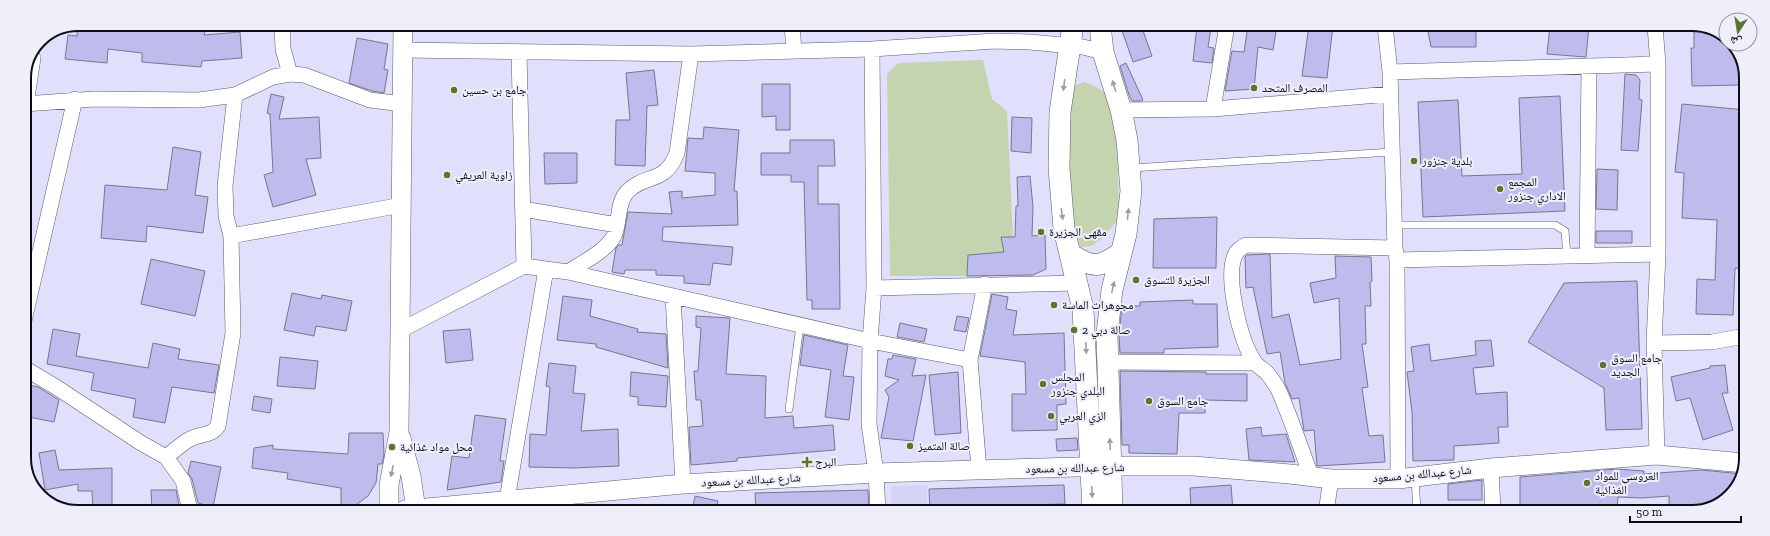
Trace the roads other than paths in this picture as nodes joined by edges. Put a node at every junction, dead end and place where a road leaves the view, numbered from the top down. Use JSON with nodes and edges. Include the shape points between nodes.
{"nodes":[{"id":1,"x":282,"y":31,"type":"edge"},
{"id":2,"x":403,"y":31,"type":"edge"},
{"id":3,"x":792,"y":31,"type":"edge"},
{"id":4,"x":1072,"y":31,"type":"edge"},
{"id":5,"x":1101,"y":31,"type":"edge"},
{"id":6,"x":1226,"y":31,"type":"edge"},
{"id":7,"x":1386,"y":31,"type":"edge"},
{"id":8,"x":1655,"y":31,"type":"edge"},
{"id":9,"x":1069,"y":46,"type":"junction"},
{"id":10,"x":872,"y":48,"type":"junction"},
{"id":11,"x":402,"y":50,"type":"junction"},
{"id":12,"x":794,"y":51,"type":"junction"},
{"id":13,"x":519,"y":52,"type":"junction"},
{"id":14,"x":1103,"y":52,"type":"junction"},
{"id":15,"x":691,"y":54,"type":"junction"},
{"id":16,"x":1658,"y":64,"type":"junction"},
{"id":17,"x":1589,"y":66,"type":"junction"},
{"id":18,"x":1390,"y":72,"type":"junction"},
{"id":19,"x":290,"y":74,"type":"junction"},
{"id":20,"x":235,"y":94,"type":"junction"},
{"id":21,"x":1390,"y":94,"type":"junction"},
{"id":22,"x":75,"y":100,"type":"junction"},
{"id":23,"x":31,"y":104,"type":"edge"},
{"id":24,"x":403,"y":104,"type":"junction"},
{"id":25,"x":1214,"y":109,"type":"junction"},
{"id":26,"x":1121,"y":110,"type":"junction"},
{"id":27,"x":1392,"y":152,"type":"junction"},
{"id":28,"x":1129,"y":168,"type":"junction"},
{"id":29,"x":402,"y":205,"type":"junction"},
{"id":30,"x":523,"y":209,"type":"junction"},
{"id":31,"x":617,"y":225,"type":"junction"},
{"id":32,"x":1395,"y":225,"type":"junction"},
{"id":33,"x":231,"y":236,"type":"junction"},
{"id":34,"x":1121,"y":253,"type":"junction"},
{"id":35,"x":1396,"y":254,"type":"junction"},
{"id":36,"x":1658,"y":254,"type":"junction"},
{"id":37,"x":1072,"y":255,"type":"junction"},
{"id":38,"x":1567,"y":256,"type":"junction"},
{"id":39,"x":1587,"y":256,"type":"junction"},
{"id":40,"x":524,"y":266,"type":"junction"},
{"id":41,"x":546,"y":269,"type":"junction"},
{"id":42,"x":568,"y":272,"type":"junction"},
{"id":43,"x":1077,"y":283,"type":"junction"},
{"id":44,"x":985,"y":284,"type":"junction"},
{"id":45,"x":874,"y":288,"type":"junction"},
{"id":46,"x":31,"y":291,"type":"edge"},
{"id":47,"x":673,"y":296,"type":"junction"},
{"id":48,"x":800,"y":324,"type":"junction"},
{"id":49,"x":401,"y":330,"type":"junction"},
{"id":50,"x":1739,"y":337,"type":"edge"},
{"id":51,"x":870,"y":341,"type":"junction"},
{"id":52,"x":1654,"y":343,"type":"junction"},
{"id":53,"x":970,"y":360,"type":"junction"},
{"id":54,"x":1107,"y":362,"type":"junction"},
{"id":55,"x":1255,"y":363,"type":"junction"},
{"id":56,"x":31,"y":372,"type":"edge"},
{"id":57,"x":788,"y":409,"type":"dead end"},
{"id":58,"x":399,"y":432,"type":"junction"},
{"id":59,"x":1657,"y":455,"type":"junction"},
{"id":60,"x":166,"y":457,"type":"junction"},
{"id":61,"x":1739,"y":463,"type":"edge"},
{"id":62,"x":1101,"y":467,"type":"junction"},
{"id":63,"x":1491,"y":468,"type":"junction"},
{"id":64,"x":979,"y":470,"type":"junction"},
{"id":65,"x":876,"y":473,"type":"junction"},
{"id":66,"x":1311,"y":476,"type":"junction"},
{"id":67,"x":1406,"y":478,"type":"junction"},
{"id":68,"x":1331,"y":479,"type":"junction"},
{"id":69,"x":683,"y":484,"type":"junction"},
{"id":70,"x":507,"y":500,"type":"junction"},
{"id":71,"x":189,"y":505,"type":"edge"},
{"id":72,"x":389,"y":505,"type":"edge"},
{"id":73,"x":412,"y":505,"type":"edge"},
{"id":74,"x":460,"y":505,"type":"edge"},
{"id":75,"x":878,"y":505,"type":"edge"},
{"id":76,"x":1094,"y":505,"type":"edge"},
{"id":77,"x":1110,"y":505,"type":"edge"},
{"id":78,"x":1327,"y":505,"type":"edge"},
{"id":79,"x":1415,"y":505,"type":"edge"},
{"id":80,"x":1493,"y":505,"type":"edge"}],
"edges":[{"from":1,"to":19,"type":"street","via":[[283,49]]},
{"from":2,"to":11,"type":"street"},
{"from":3,"to":12,"type":"street"},
{"from":4,"to":9,"type":"main road"},
{"from":5,"to":14,"type":"main road"},
{"from":6,"to":25,"type":"street"},
{"from":7,"to":18,"type":"street"},
{"from":8,"to":16,"type":"street"},
{"from":9,"to":10,"type":"street","via":[[995,41]]},
{"from":9,"to":14,"type":"street"},
{"from":9,"to":37,"type":"main road","one_way":true,"via":[[1060,112],[1058,168],[1064,229]]},
{"from":10,"to":12,"type":"street"},
{"from":10,"to":45,"type":"street"},
{"from":11,"to":13,"type":"street"},
{"from":11,"to":24,"type":"street"},
{"from":12,"to":15,"type":"street"},
{"from":13,"to":15,"type":"street"},
{"from":13,"to":30,"type":"street"},
{"from":26,"to":14,"type":"main road","one_way":true},
{"from":15,"to":31,"type":"street","via":[[677,153],[673,163],[662,174],[626,193]]},
{"from":16,"to":17,"type":"street"},
{"from":16,"to":36,"type":"street"},
{"from":17,"to":18,"type":"street"},
{"from":17,"to":39,"type":"street"},
{"from":18,"to":21,"type":"street"},
{"from":19,"to":20,"type":"street","via":[[273,77]]},
{"from":19,"to":24,"type":"street","via":[[304,75],[370,100]]},
{"from":20,"to":22,"type":"street","via":[[199,100]]},
{"from":20,"to":33,"type":"street","via":[[225,186],[226,216]]},
{"from":21,"to":25,"type":"street"},
{"from":21,"to":27,"type":"street"},
{"from":22,"to":23,"type":"street"},
{"from":22,"to":46,"type":"street"},
{"from":24,"to":29,"type":"street"},
{"from":25,"to":26,"type":"street"},
{"from":26,"to":28,"type":"main road"},
{"from":27,"to":28,"type":"lane"},
{"from":27,"to":32,"type":"street"},
{"from":34,"to":28,"type":"main road","one_way":true,"via":[[1131,191]]},
{"from":29,"to":33,"type":"street"},
{"from":29,"to":49,"type":"street"},
{"from":30,"to":31,"type":"street"},
{"from":30,"to":40,"type":"street"},
{"from":31,"to":42,"type":"street","via":[[606,247]]},
{"from":32,"to":35,"type":"street"},
{"from":32,"to":38,"type":"lane","via":[[1555,225],[1565,231]]},
{"from":33,"to":60,"type":"street","via":[[233,333],[218,426],[210,434],[191,438]]},
{"from":34,"to":37,"type":"main road","via":[[1106,263],[1096,265],[1085,263]]},
{"from":54,"to":34,"type":"main road","one_way":true,"via":[[1108,312]]},
{"from":35,"to":38,"type":"street"},
{"from":35,"to":55,"type":"street","via":[[1246,245],[1239,249],[1232,265],[1232,280],[1240,331]]},
{"from":35,"to":67,"type":"street"},
{"from":36,"to":39,"type":"street"},
{"from":36,"to":52,"type":"street"},
{"from":37,"to":43,"type":"main road"},
{"from":38,"to":39,"type":"street"},
{"from":40,"to":41,"type":"street"},
{"from":40,"to":49,"type":"street"},
{"from":41,"to":42,"type":"street"},
{"from":41,"to":70,"type":"street"},
{"from":42,"to":47,"type":"street"},
{"from":43,"to":44,"type":"street"},
{"from":43,"to":62,"type":"main road","one_way":true,"via":[[1083,309]]},
{"from":44,"to":45,"type":"street"},
{"from":44,"to":53,"type":"street"},
{"from":45,"to":51,"type":"street"},
{"from":47,"to":48,"type":"street"},
{"from":47,"to":69,"type":"street"},
{"from":48,"to":51,"type":"street"},
{"from":48,"to":57,"type":"lane"},
{"from":49,"to":58,"type":"street"},
{"from":50,"to":52,"type":"street","via":[[1712,342]]},
{"from":51,"to":53,"type":"street"},
{"from":51,"to":65,"type":"street","via":[[870,424]]},
{"from":52,"to":59,"type":"street"},
{"from":53,"to":64,"type":"street"},
{"from":54,"to":55,"type":"street"},
{"from":62,"to":54,"type":"main road","one_way":true},
{"from":55,"to":66,"type":"street","via":[[1268,374],[1278,389]]},
{"from":56,"to":60,"type":"street"},
{"from":58,"to":72,"type":"street","one_way":true,"via":[[389,485]]},
{"from":58,"to":73,"type":"street","via":[[411,476]]},
{"from":59,"to":61,"type":"street","name":"شارع عبدالله بن مسعود"},
{"from":59,"to":63,"type":"street","name":"شارع عبدالله بن مسعود"},
{"from":60,"to":71,"type":"street","via":[[183,481]]},
{"from":62,"to":64,"type":"street","name":"شارع عبدالله بن مسعود"},
{"from":62,"to":66,"type":"street","name":"شارع عبدالله بن مسعود","via":[[1193,466]]},
{"from":62,"to":76,"type":"main road","one_way":true},
{"from":62,"to":77,"type":"main road"},
{"from":63,"to":67,"type":"street","name":"شارع عبدالله بن مسعود"},
{"from":63,"to":80,"type":"street"},
{"from":64,"to":65,"type":"street","name":"شارع عبدالله بن مسعود"},
{"from":65,"to":69,"type":"street","name":"شارع عبدالله بن مسعود"},
{"from":65,"to":75,"type":"street"},
{"from":66,"to":68,"type":"street","name":"شارع عبدالله بن مسعود"},
{"from":67,"to":68,"type":"street","name":"شارع عبدالله بن مسعود"},
{"from":67,"to":79,"type":"lane"},
{"from":68,"to":78,"type":"street"},
{"from":69,"to":70,"type":"street","name":"شارع عبدالله بن مسعود"},
{"from":70,"to":74,"type":"street","name":"شارع عبدالله بن مسعود"}]}
